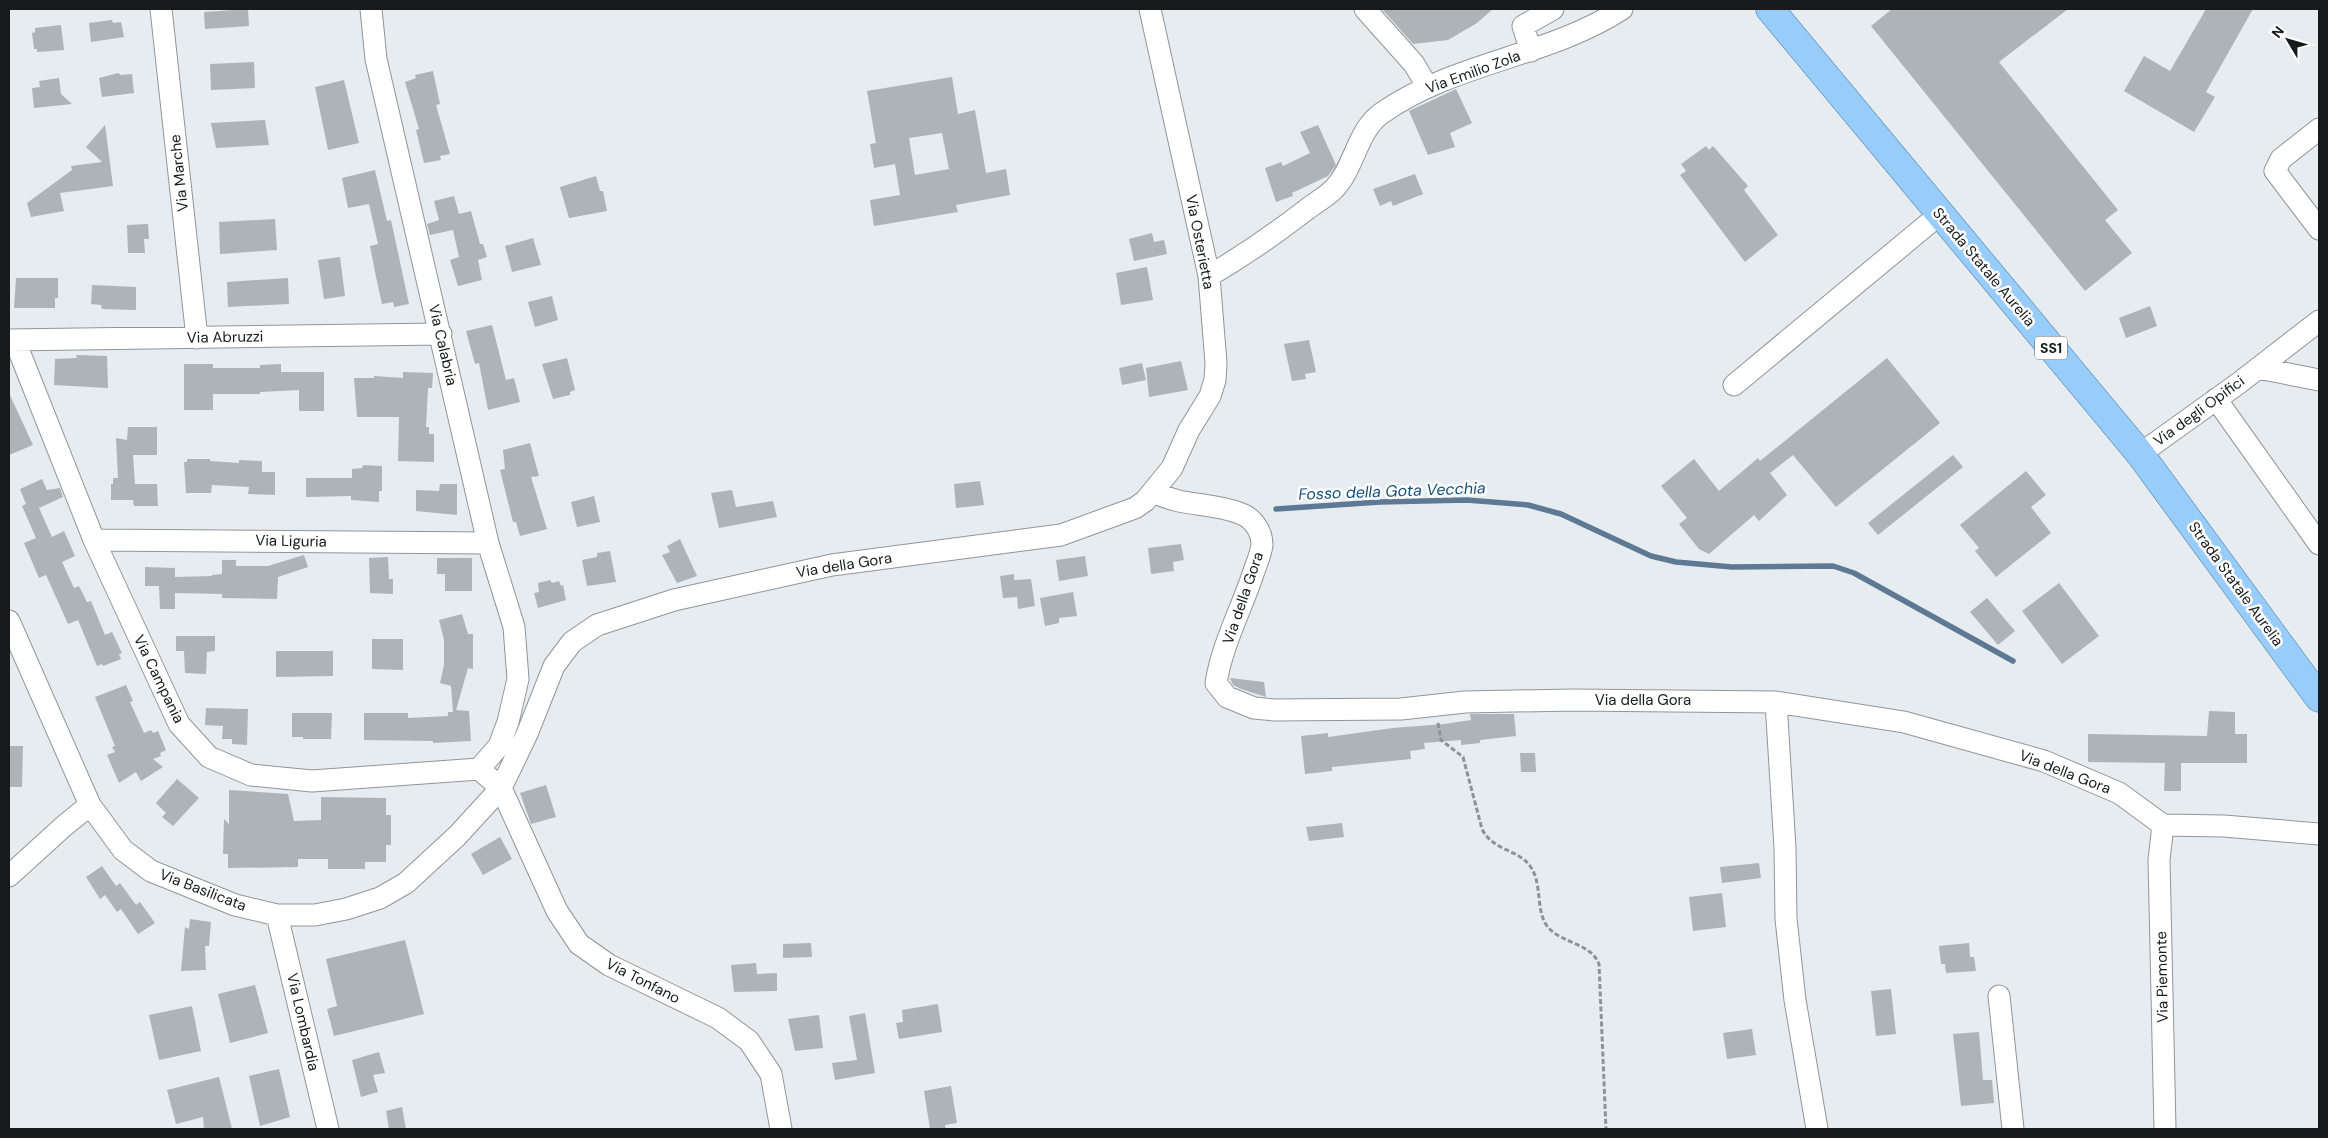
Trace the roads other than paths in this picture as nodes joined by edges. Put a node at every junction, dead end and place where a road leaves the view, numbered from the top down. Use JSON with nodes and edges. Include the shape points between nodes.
{"nodes":[{"id":1,"x":161,"y":9,"type":"edge"},
{"id":2,"x":371,"y":9,"type":"edge"},
{"id":3,"x":1150,"y":9,"type":"edge"},
{"id":4,"x":1365,"y":9,"type":"edge"},
{"id":5,"x":1553,"y":9,"type":"edge"},
{"id":6,"x":1622,"y":9,"type":"edge"},
{"id":7,"x":1770,"y":9,"type":"edge"},
{"id":8,"x":1531,"y":51,"type":"junction"},
{"id":9,"x":1427,"y":86,"type":"junction"},
{"id":10,"x":2319,"y":129,"type":"edge"},
{"id":11,"x":1940,"y":214,"type":"junction"},
{"id":12,"x":2319,"y":229,"type":"edge"},
{"id":13,"x":1209,"y":276,"type":"junction"},
{"id":14,"x":2319,"y":321,"type":"edge"},
{"id":15,"x":441,"y":334,"type":"junction"},
{"id":16,"x":197,"y":338,"type":"junction"},
{"id":17,"x":12,"y":340,"type":"edge"},
{"id":18,"x":2258,"y":368,"type":"junction"},
{"id":19,"x":2319,"y":380,"type":"edge"},
{"id":20,"x":1734,"y":385,"type":"dead end"},
{"id":21,"x":2216,"y":399,"type":"junction"},
{"id":22,"x":2140,"y":454,"type":"junction"},
{"id":23,"x":1154,"y":492,"type":"junction"},
{"id":24,"x":94,"y":540,"type":"junction"},
{"id":25,"x":488,"y":543,"type":"junction"},
{"id":26,"x":2319,"y":544,"type":"edge"},
{"id":27,"x":9,"y":621,"type":"edge"},
{"id":28,"x":518,"y":680,"type":"junction"},
{"id":29,"x":546,"y":687,"type":"junction"},
{"id":30,"x":2319,"y":698,"type":"edge"},
{"id":31,"x":1776,"y":702,"type":"junction"},
{"id":32,"x":479,"y":769,"type":"junction"},
{"id":33,"x":501,"y":788,"type":"junction"},
{"id":34,"x":90,"y":805,"type":"junction"},
{"id":35,"x":2164,"y":825,"type":"junction"},
{"id":36,"x":2319,"y":834,"type":"edge"},
{"id":37,"x":9,"y":876,"type":"edge"},
{"id":38,"x":277,"y":915,"type":"junction"},
{"id":39,"x":1999,"y":996,"type":"dead end"},
{"id":40,"x":328,"y":1129,"type":"edge"},
{"id":41,"x":781,"y":1129,"type":"edge"},
{"id":42,"x":1817,"y":1129,"type":"edge"},
{"id":43,"x":2013,"y":1129,"type":"edge"},
{"id":44,"x":2165,"y":1129,"type":"edge"}],
"edges":[{"from":1,"to":16,"type":"street","name":"Via Marche"},
{"from":2,"to":15,"type":"street","name":"Via Calabria","via":[[376,59]]},
{"from":3,"to":13,"type":"street","name":"Via Osterietta"},
{"from":4,"to":9,"type":"street","via":[[1414,64]]},
{"from":5,"to":8,"type":"street","via":[[1523,26]]},
{"from":6,"to":8,"type":"street","name":"Via Emilio Zola"},
{"from":7,"to":11,"type":"main road","name":"Strada Statale Aurelia","number":"SS1"},
{"from":8,"to":9,"type":"street","name":"Via Emilio Zola"},
{"from":9,"to":13,"type":"street","name":"Via Emilio Zola","via":[[1381,114],[1370,125],[1334,189],[1251,251]]},
{"from":10,"to":12,"type":"street","via":[[2281,159],[2275,171]]},
{"from":11,"to":20,"type":"street"},
{"from":11,"to":22,"type":"main road","name":"Strada Statale Aurelia","number":"SS1"},
{"from":13,"to":23,"type":"street","name":"Via Osterietta","via":[[1215,380],[1210,396],[1189,430],[1172,468]]},
{"from":14,"to":18,"type":"street","name":"Via degli Opifici"},
{"from":15,"to":16,"type":"street","name":"Via Abruzzi"},
{"from":15,"to":25,"type":"street","name":"Via Calabria"},
{"from":16,"to":17,"type":"street","name":"Via Abruzzi"},
{"from":17,"to":24,"type":"street","name":"Via Campania"},
{"from":18,"to":19,"type":"street","name":"Via degli Opifici"},
{"from":18,"to":21,"type":"street","name":"Via degli Opifici"},
{"from":21,"to":22,"type":"street","name":"Via degli Opifici"},
{"from":21,"to":26,"type":"street"},
{"from":22,"to":30,"type":"main road","name":"Strada Statale Aurelia","number":"SS1"},
{"from":23,"to":29,"type":"street","name":"Via della Gora","via":[[1134,508],[1061,535],[832,565],[674,600],[636,612],[597,625],[572,642],[554,666]]},
{"from":23,"to":31,"type":"street","name":"Via della Gora","via":[[1170,500],[1239,512],[1257,526],[1262,544],[1244,603],[1220,662],[1216,683],[1227,697],[1254,708],[1384,709],[1464,702],[1591,700]]},
{"from":24,"to":25,"type":"street","name":"Via Liguria"},
{"from":24,"to":32,"type":"street","name":"Via Campania","via":[[179,724],[209,757],[251,774],[312,782]]},
{"from":25,"to":28,"type":"street","name":"Via Calabria","via":[[514,627]]},
{"from":27,"to":34,"type":"street","name":"Via Basilicata"},
{"from":28,"to":29,"type":"street"},
{"from":28,"to":32,"type":"street","name":"Via Calabria","via":[[499,746]]},
{"from":29,"to":33,"type":"street","name":"Via della Gora"},
{"from":31,"to":35,"type":"street","name":"Via della Gora","via":[[1904,722],[2044,760],[2119,793]]},
{"from":31,"to":42,"type":"street","via":[[1786,919],[1795,1000]]},
{"from":32,"to":33,"type":"street"},
{"from":33,"to":38,"type":"street","name":"Via Basilicata","via":[[457,836],[406,883],[380,898],[346,909]]},
{"from":33,"to":41,"type":"street","name":"Via Tonfano","via":[[557,911],[579,944],[609,966],[718,1018],[749,1041],[771,1074]]},
{"from":34,"to":37,"type":"street"},
{"from":34,"to":38,"type":"street","name":"Via Basilicata","via":[[123,850],[142,866],[235,905]]},
{"from":35,"to":36,"type":"street"},
{"from":35,"to":44,"type":"street","name":"Via Piemonte","via":[[2159,860]]},
{"from":38,"to":40,"type":"street","name":"Via Lombardia"},
{"from":39,"to":43,"type":"street"}]}
